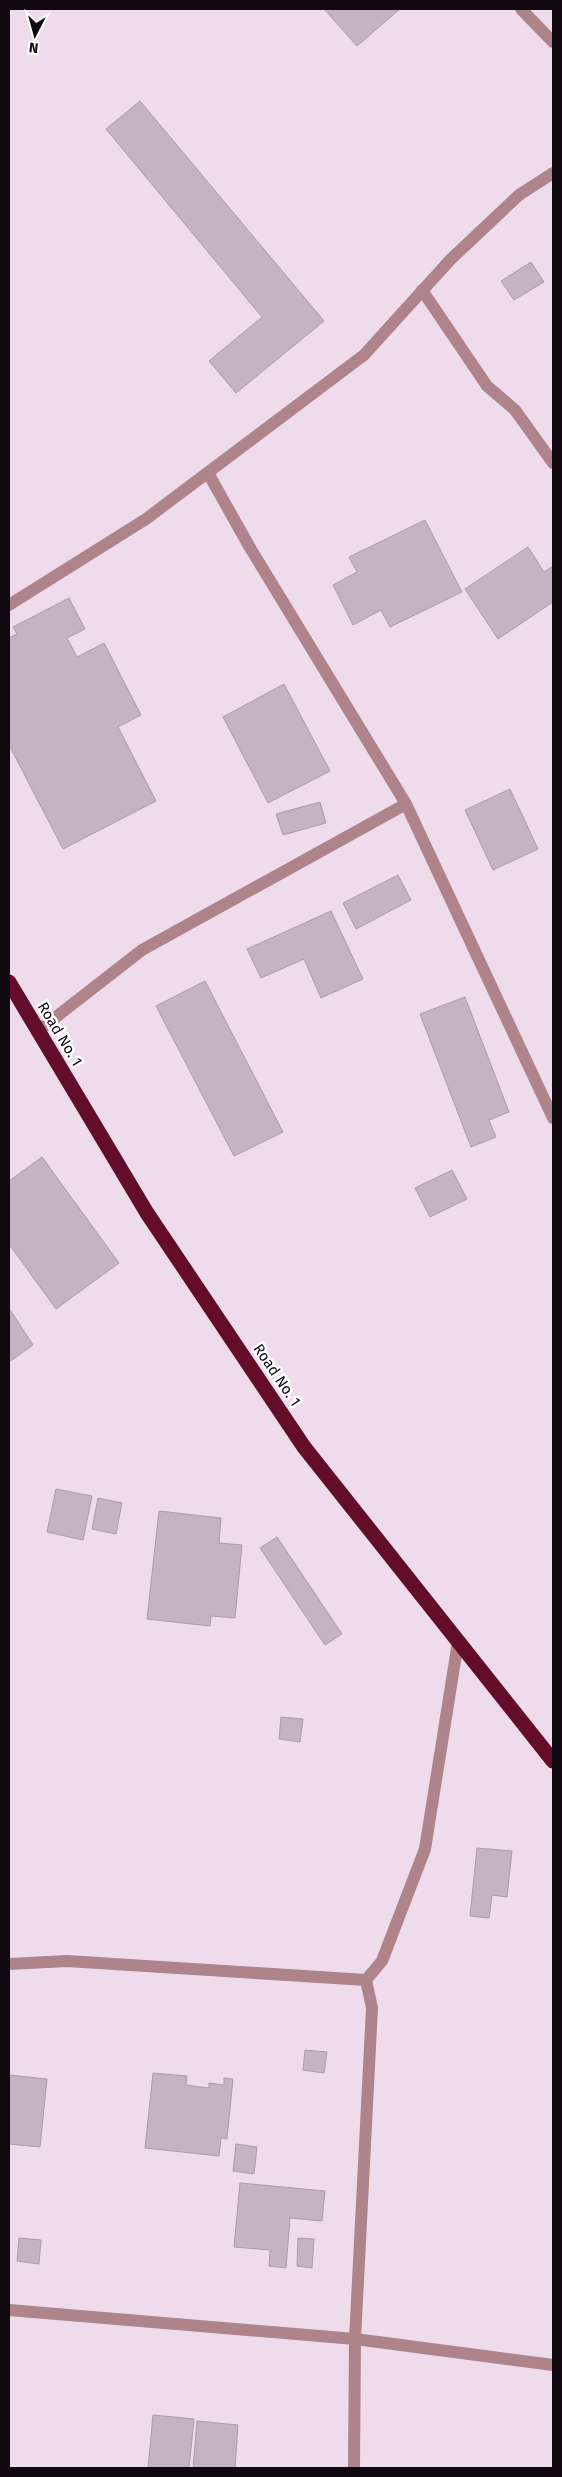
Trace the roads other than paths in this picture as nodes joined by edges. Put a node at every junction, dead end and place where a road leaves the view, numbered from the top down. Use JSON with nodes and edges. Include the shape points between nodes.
{"nodes":[{"id":1,"x":521,"y":9,"type":"edge"},
{"id":2,"x":553,"y":42,"type":"edge"},
{"id":3,"x":553,"y":173,"type":"edge"},
{"id":4,"x":422,"y":290,"type":"junction"},
{"id":5,"x":553,"y":463,"type":"edge"},
{"id":6,"x":208,"y":473,"type":"junction"},
{"id":7,"x":9,"y":605,"type":"edge"},
{"id":8,"x":406,"y":804,"type":"junction"},
{"id":9,"x":9,"y":982,"type":"edge"},
{"id":10,"x":38,"y":1031,"type":"junction"},
{"id":11,"x":553,"y":1118,"type":"edge"},
{"id":12,"x":458,"y":1642,"type":"junction"},
{"id":13,"x":551,"y":1755,"type":"edge"},
{"id":14,"x":9,"y":1964,"type":"edge"},
{"id":15,"x":366,"y":1980,"type":"junction"},
{"id":16,"x":9,"y":2310,"type":"edge"},
{"id":17,"x":355,"y":2339,"type":"junction"},
{"id":18,"x":553,"y":2365,"type":"edge"},
{"id":19,"x":354,"y":2468,"type":"edge"}],
"edges":[{"from":1,"to":2,"type":"street"},
{"from":3,"to":4,"type":"street","via":[[519,196]]},
{"from":4,"to":5,"type":"street","via":[[487,386],[515,410]]},
{"from":4,"to":6,"type":"street","via":[[364,355]]},
{"from":6,"to":7,"type":"street","via":[[146,519]]},
{"from":6,"to":8,"type":"street"},
{"from":8,"to":10,"type":"street","via":[[142,950]]},
{"from":8,"to":11,"type":"street"},
{"from":9,"to":10,"type":"highway","name":"Road No. 1"},
{"from":10,"to":12,"type":"highway","name":"Road No. 1","via":[[147,1213],[304,1448]]},
{"from":12,"to":13,"type":"highway","name":"Road No. 1"},
{"from":12,"to":15,"type":"street","via":[[425,1849],[382,1961]]},
{"from":14,"to":15,"type":"street","via":[[67,1961]]},
{"from":15,"to":17,"type":"street","via":[[372,2008]]},
{"from":16,"to":17,"type":"street"},
{"from":17,"to":18,"type":"street"},
{"from":17,"to":19,"type":"street"}]}
